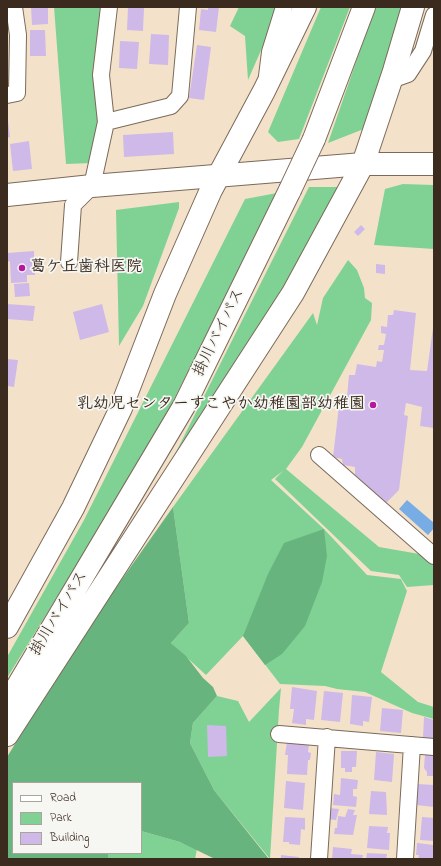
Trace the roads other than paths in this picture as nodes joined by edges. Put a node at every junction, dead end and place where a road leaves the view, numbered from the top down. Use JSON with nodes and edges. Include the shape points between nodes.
{"nodes":[{"id":1,"x":14,"y":7,"type":"edge"},
{"id":2,"x":109,"y":7,"type":"edge"},
{"id":3,"x":188,"y":7,"type":"edge"},
{"id":4,"x":284,"y":7,"type":"edge"},
{"id":5,"x":305,"y":7,"type":"edge"},
{"id":6,"x":364,"y":7,"type":"edge"},
{"id":7,"x":412,"y":7,"type":"edge"},
{"id":8,"x":434,"y":15,"type":"edge"},
{"id":9,"x":391,"y":80,"type":"junction"},
{"id":10,"x":264,"y":92,"type":"junction"},
{"id":11,"x":7,"y":95,"type":"edge"},
{"id":12,"x":106,"y":122,"type":"junction"},
{"id":13,"x":363,"y":164,"type":"junction"},
{"id":14,"x":434,"y":164,"type":"edge"},
{"id":15,"x":218,"y":175,"type":"junction"},
{"id":16,"x":92,"y":186,"type":"junction"},
{"id":17,"x":7,"y":195,"type":"edge"},
{"id":18,"x":69,"y":262,"type":"dead end"},
{"id":19,"x":319,"y":455,"type":"dead end"},
{"id":20,"x":434,"y":556,"type":"edge"},
{"id":21,"x":7,"y":627,"type":"edge"},
{"id":22,"x":7,"y":704,"type":"edge"},
{"id":23,"x":279,"y":734,"type":"dead end"},
{"id":24,"x":7,"y":735,"type":"edge"},
{"id":25,"x":326,"y":737,"type":"junction"},
{"id":26,"x":412,"y":745,"type":"junction"},
{"id":27,"x":434,"y":747,"type":"edge"},
{"id":28,"x":319,"y":859,"type":"edge"},
{"id":29,"x":405,"y":859,"type":"edge"}],
"edges":[{"from":1,"to":11,"type":"street","via":[[18,35],[17,93]]},
{"from":2,"to":12,"type":"street","via":[[101,75]]},
{"from":3,"to":12,"type":"street","via":[[180,96],[171,106]]},
{"from":4,"to":10,"type":"street","via":[[270,52]]},
{"from":5,"to":10,"type":"main road"},
{"from":6,"to":22,"type":"main road","name":"掛川バイパス","bridge":true,"via":[[314,139],[184,406]]},
{"from":7,"to":9,"type":"main road"},
{"from":8,"to":9,"type":"street","via":[[423,51],[408,74]]},
{"from":9,"to":13,"type":"main road"},
{"from":10,"to":15,"type":"main road"},
{"from":12,"to":16,"type":"street"},
{"from":13,"to":14,"type":"main road"},
{"from":13,"to":15,"type":"main road"},
{"from":13,"to":24,"type":"main road","via":[[293,293]]},
{"from":15,"to":16,"type":"main road"},
{"from":15,"to":21,"type":"main road","via":[[166,294],[121,408],[73,508]]},
{"from":16,"to":17,"type":"main road"},
{"from":16,"to":18,"type":"street","via":[[73,205]]},
{"from":19,"to":20,"type":"street"},
{"from":23,"to":25,"type":"street"},
{"from":25,"to":26,"type":"street"},
{"from":25,"to":28,"type":"street"},
{"from":26,"to":27,"type":"street"},
{"from":26,"to":29,"type":"street"}]}
